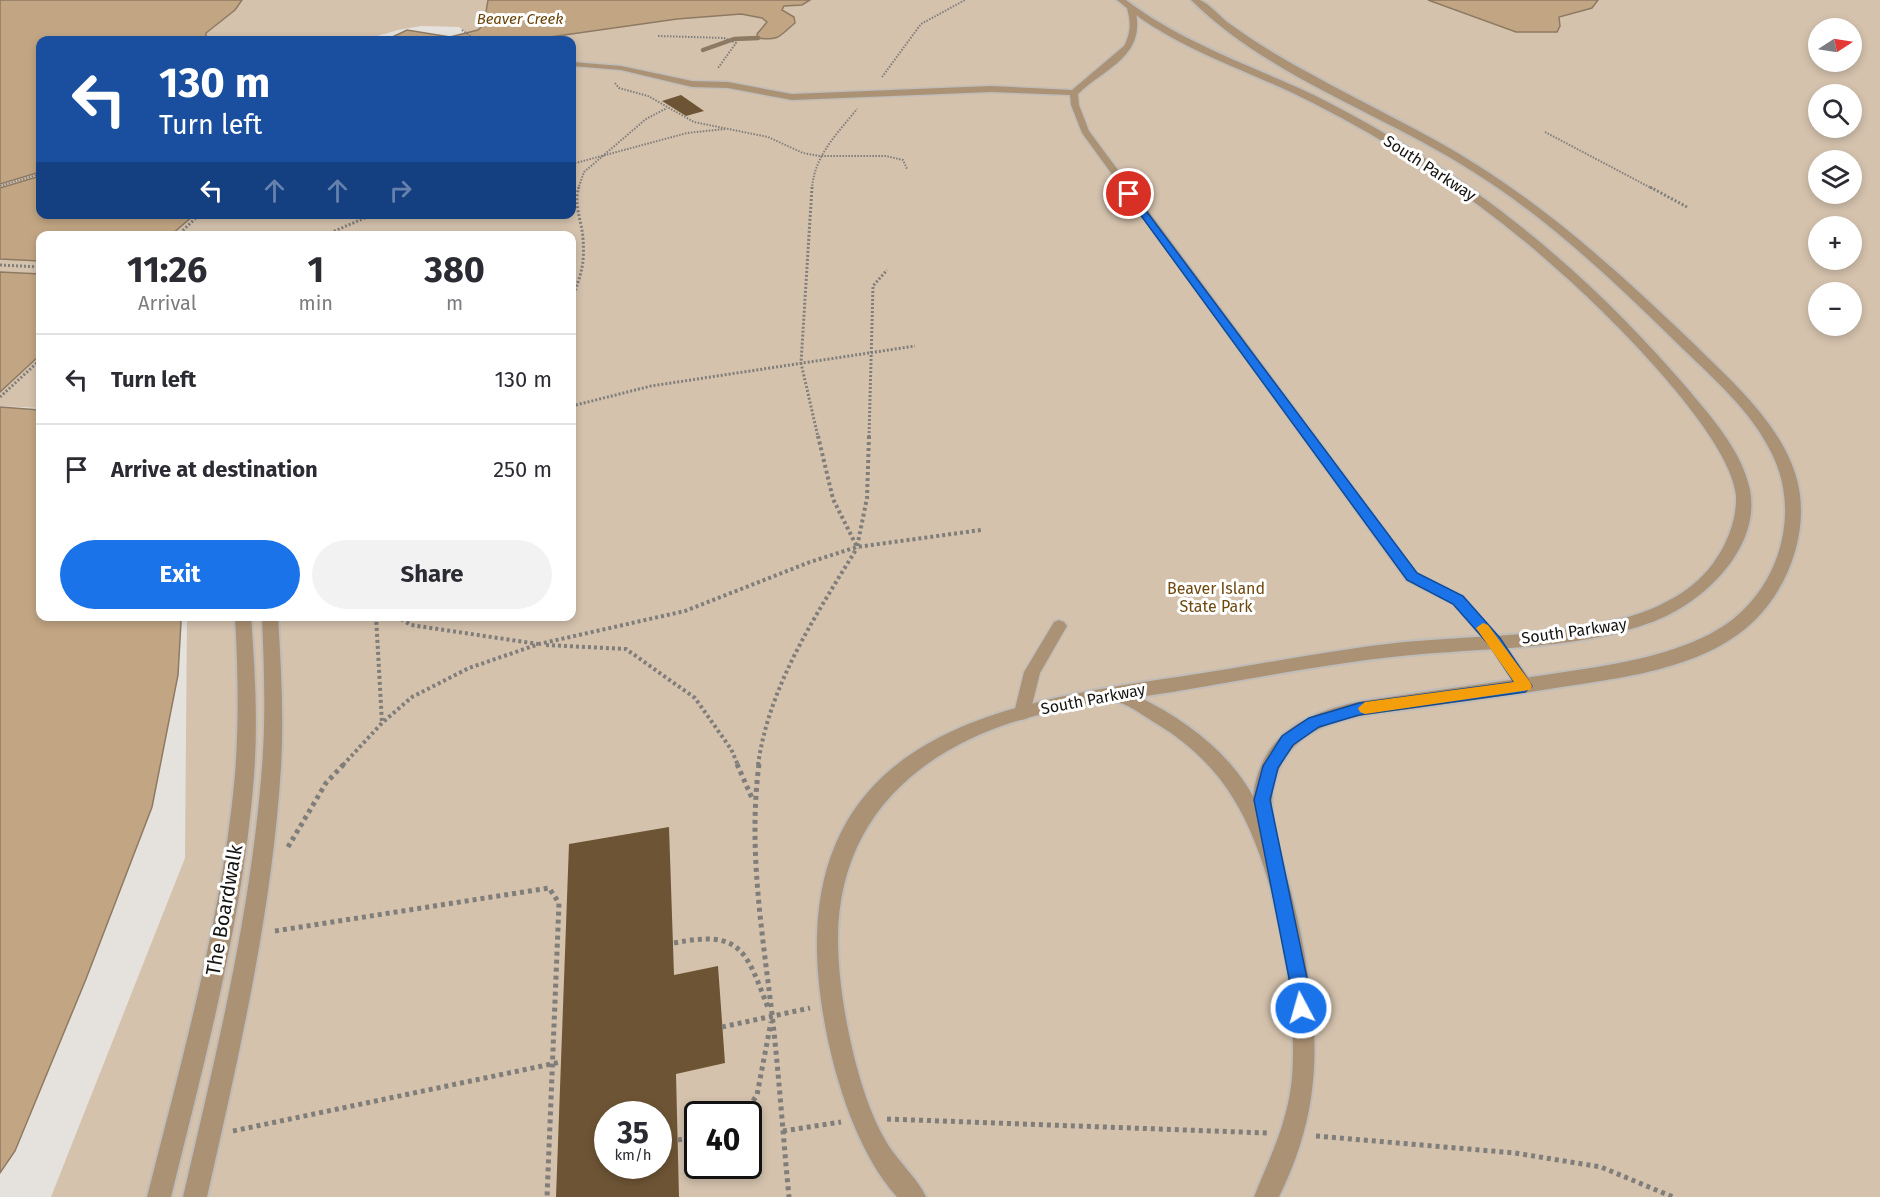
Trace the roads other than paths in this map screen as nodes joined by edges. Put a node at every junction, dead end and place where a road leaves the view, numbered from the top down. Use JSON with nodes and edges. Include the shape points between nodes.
{"nodes":[{"id":1,"x":1195,"y":0,"type":"edge"},
{"id":2,"x":1126,"y":4,"type":"edge"},
{"id":3,"x":576,"y":63,"type":"edge"},
{"id":4,"x":1074,"y":93,"type":"junction"},
{"id":5,"x":243,"y":621,"type":"edge"},
{"id":6,"x":270,"y":621,"type":"edge"},
{"id":7,"x":1059,"y":626,"type":"dead end"},
{"id":8,"x":1495,"y":642,"type":"junction"},
{"id":9,"x":1525,"y":686,"type":"junction"},
{"id":10,"x":1116,"y":694,"type":"junction"},
{"id":11,"x":1022,"y":713,"type":"junction"},
{"id":12,"x":1270,"y":850,"type":"junction"},
{"id":13,"x":159,"y":1197,"type":"edge"},
{"id":14,"x":195,"y":1197,"type":"edge"},
{"id":15,"x":914,"y":1197,"type":"edge"},
{"id":16,"x":1266,"y":1197,"type":"edge"}],
"edges":[{"from":1,"to":9,"type":"street","name":"South Parkway","via":[[1279,61],[1453,154],[1546,218],[1700,357],[1749,410],[1776,448],[1787,471],[1794,501],[1791,538],[1768,596],[1747,619],[1724,636],[1683,655]]},
{"from":2,"to":4,"type":"lane","via":[[1136,21],[1135,38],[1127,50]]},
{"from":2,"to":8,"type":"street","name":"South Parkway","via":[[1200,48],[1336,111],[1482,201],[1616,316],[1711,427],[1732,463],[1743,491],[1743,515],[1733,546],[1698,589],[1661,612],[1612,629]]},
{"from":3,"to":4,"type":"lane","via":[[792,97],[991,89]]},
{"from":4,"to":8,"type":"lane","via":[[1078,117],[1096,149],[1412,577],[1458,600]]},
{"from":5,"to":13,"type":"street","name":"The Boardwalk","via":[[247,688],[242,796],[225,918]]},
{"from":6,"to":14,"type":"street","name":"The Boardwalk","via":[[275,680],[272,788],[252,934]]},
{"from":7,"to":11,"type":"lane","via":[[1032,672]]},
{"from":8,"to":9,"type":"lane"},
{"from":8,"to":10,"type":"street","name":"South Parkway","via":[[1339,657]]},
{"from":9,"to":12,"type":"street","name":"South Parkway","via":[[1359,709],[1314,722],[1287,741],[1270,766],[1262,800]]},
{"from":10,"to":11,"type":"street","name":"South Parkway"},
{"from":10,"to":12,"type":"street","via":[[1144,706],[1210,756],[1237,787]]},
{"from":11,"to":15,"type":"street","name":"South Parkway","via":[[962,733],[892,780],[863,811],[840,857],[827,910],[828,963],[834,1002],[861,1119],[887,1167]]},
{"from":12,"to":16,"type":"street","name":"South Parkway","via":[[1300,988],[1304,1067],[1294,1134]]}]}
